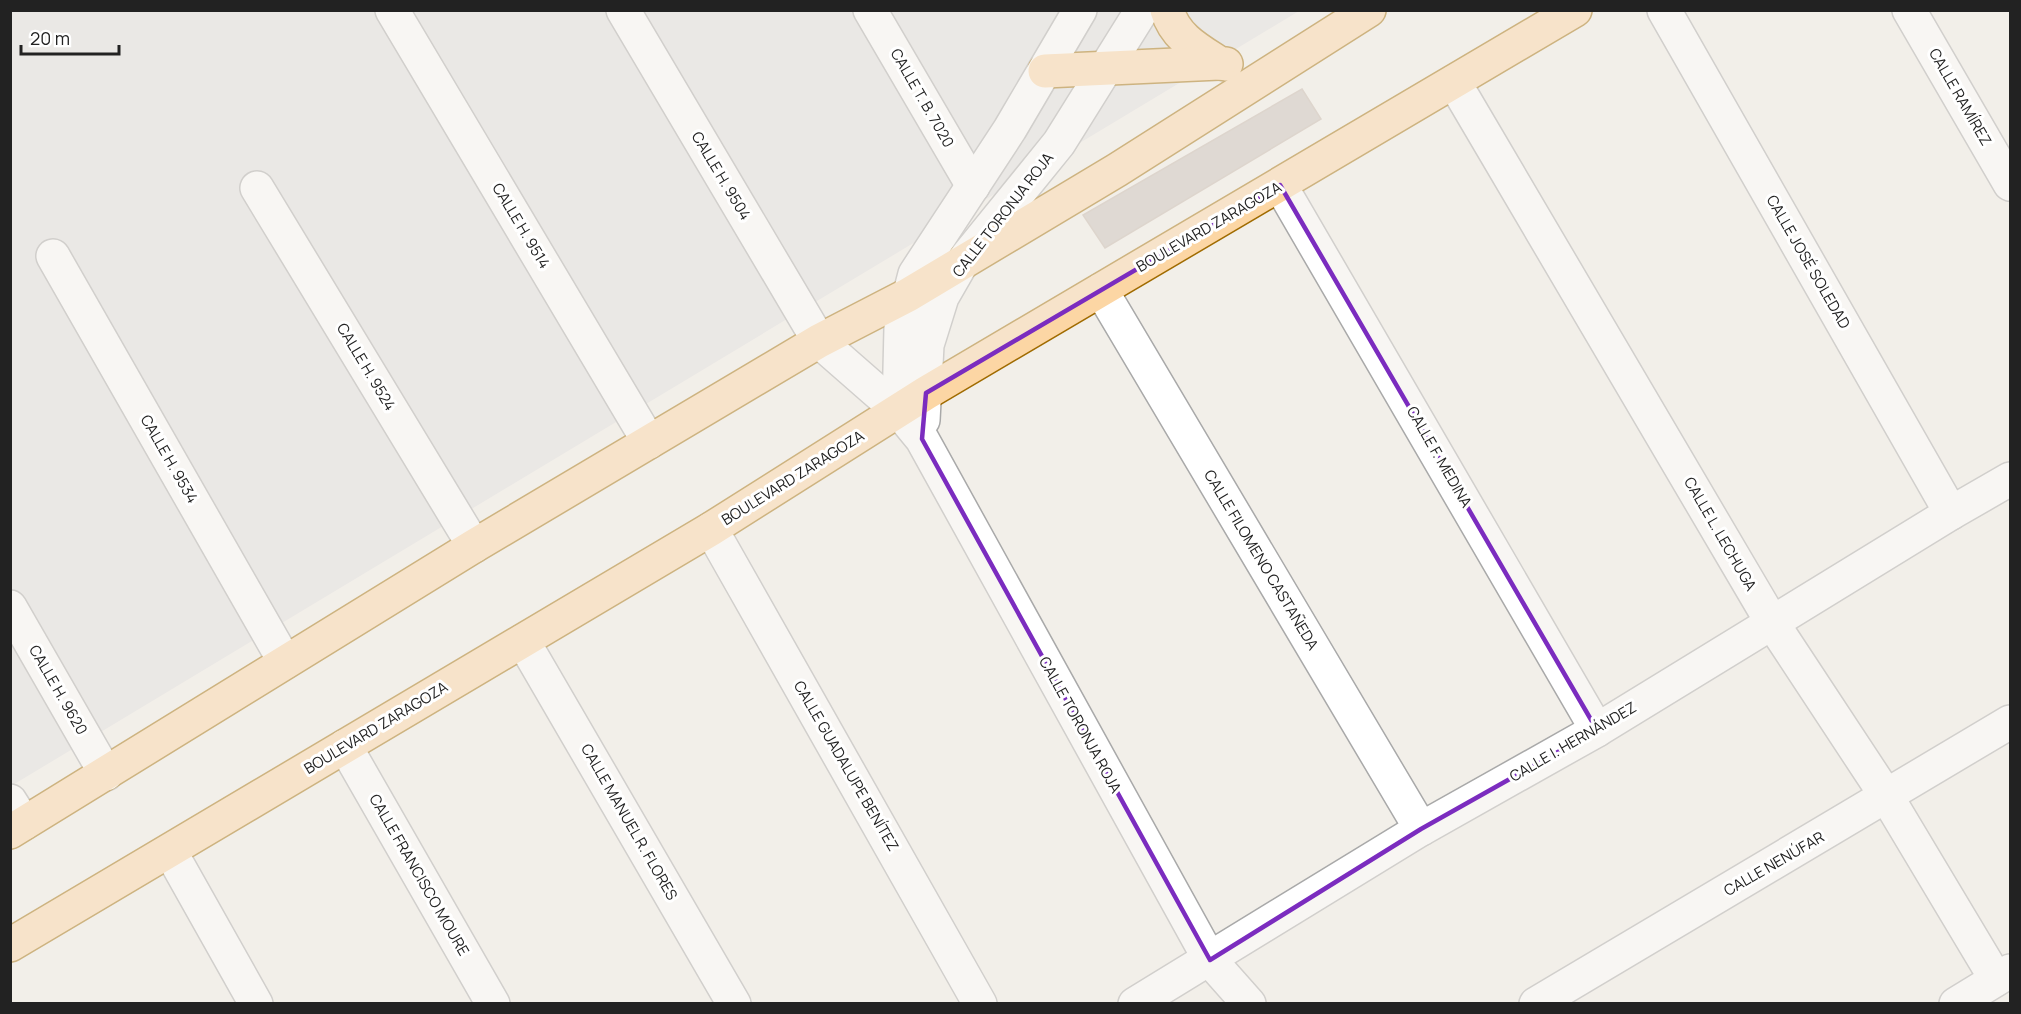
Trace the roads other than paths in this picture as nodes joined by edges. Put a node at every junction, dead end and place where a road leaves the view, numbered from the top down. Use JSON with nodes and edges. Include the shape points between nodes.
{"nodes":[{"id":1,"x":392,"y":10,"type":"edge"},
{"id":2,"x":623,"y":10,"type":"edge"},
{"id":3,"x":870,"y":10,"type":"edge"},
{"id":4,"x":1080,"y":10,"type":"edge"},
{"id":5,"x":1142,"y":10,"type":"edge"},
{"id":6,"x":1167,"y":10,"type":"edge"},
{"id":7,"x":1369,"y":10,"type":"edge"},
{"id":8,"x":1575,"y":10,"type":"edge"},
{"id":9,"x":1664,"y":10,"type":"edge"},
{"id":10,"x":1909,"y":10,"type":"edge"},
{"id":11,"x":1219,"y":63,"type":"junction"},
{"id":12,"x":1276,"y":68,"type":"junction"},
{"id":13,"x":1107,"y":69,"type":"junction"},
{"id":14,"x":1045,"y":71,"type":"junction"},
{"id":15,"x":1454,"y":82,"type":"junction"},
{"id":16,"x":2010,"y":184,"type":"edge"},
{"id":17,"x":1280,"y":185,"type":"junction"},
{"id":18,"x":972,"y":186,"type":"junction"},
{"id":19,"x":257,"y":188,"type":"dead end"},
{"id":20,"x":53,"y":256,"type":"dead end"},
{"id":21,"x":961,"y":264,"type":"junction"},
{"id":22,"x":1101,"y":290,"type":"junction"},
{"id":23,"x":908,"y":295,"type":"junction"},
{"id":24,"x":819,"y":341,"type":"junction"},
{"id":25,"x":926,"y":393,"type":"junction"},
{"id":26,"x":899,"y":411,"type":"junction"},
{"id":27,"x":922,"y":439,"type":"junction"},
{"id":28,"x":649,"y":442,"type":"junction"},
{"id":29,"x":2010,"y":479,"type":"edge"},
{"id":30,"x":1951,"y":513,"type":"junction"},
{"id":31,"x":711,"y":529,"type":"junction"},
{"id":32,"x":474,"y":546,"type":"junction"},
{"id":33,"x":10,"y":607,"type":"edge"},
{"id":34,"x":1773,"y":624,"type":"junction"},
{"id":35,"x":523,"y":641,"type":"junction"},
{"id":36,"x":285,"y":662,"type":"junction"},
{"id":37,"x":2010,"y":722,"type":"edge"},
{"id":38,"x":1597,"y":730,"type":"junction"},
{"id":39,"x":345,"y":746,"type":"junction"},
{"id":40,"x":106,"y":774,"type":"junction"},
{"id":41,"x":1887,"y":797,"type":"junction"},
{"id":42,"x":15,"y":819,"type":"edge"},
{"id":43,"x":1421,"y":829,"type":"junction"},
{"id":44,"x":170,"y":850,"type":"junction"},
{"id":45,"x":10,"y":945,"type":"edge"},
{"id":46,"x":1210,"y":960,"type":"junction"},
{"id":47,"x":2003,"y":975,"type":"edge"},
{"id":48,"x":256,"y":1004,"type":"edge"},
{"id":49,"x":493,"y":1004,"type":"edge"},
{"id":50,"x":734,"y":1004,"type":"edge"},
{"id":51,"x":980,"y":1004,"type":"edge"},
{"id":52,"x":1135,"y":1004,"type":"edge"},
{"id":53,"x":1249,"y":1004,"type":"edge"},
{"id":54,"x":1536,"y":1004,"type":"edge"},
{"id":55,"x":1956,"y":1004,"type":"edge"}],
"edges":[{"from":1,"to":28,"type":"street","name":"CALLE H. 9514"},
{"from":2,"to":24,"type":"street","name":"CALLE H. 9504"},
{"from":3,"to":18,"type":"street","name":"CALLE T. B. 7020"},
{"from":4,"to":14,"type":"street"},
{"from":5,"to":13,"type":"street","name":"CALLE TORONJA ROJA"},
{"from":6,"to":11,"type":"main road","via":[[1182,37]]},
{"from":7,"to":12,"type":"main road"},
{"from":8,"to":15,"type":"main road","name":"BOULEVARD ZARAGOZA"},
{"from":9,"to":30,"type":"street","name":"CALLE JOSÉ SOLEDAD"},
{"from":10,"to":16,"type":"street","name":"CALLE RAMÍREZ"},
{"from":11,"to":12,"type":"main road"},
{"from":11,"to":13,"type":"main road"},
{"from":12,"to":21,"type":"main road"},
{"from":13,"to":14,"type":"main road"},
{"from":13,"to":21,"type":"street","name":"CALLE TORONJA ROJA","via":[[1059,143]]},
{"from":14,"to":18,"type":"street"},
{"from":15,"to":17,"type":"main road","name":"BOULEVARD ZARAGOZA"},
{"from":15,"to":34,"type":"street","name":"CALLE L. LECHUGA"},
{"from":17,"to":22,"type":"main road","name":"BOULEVARD ZARAGOZA"},
{"from":17,"to":38,"type":"street","name":"CALLE F. MEDINA"},
{"from":18,"to":23,"type":"street","via":[[926,254]]},
{"from":19,"to":32,"type":"street","name":"CALLE H. 9524"},
{"from":20,"to":36,"type":"street","name":"CALLE H. 9534"},
{"from":21,"to":23,"type":"main road"},
{"from":21,"to":25,"type":"street","name":"CALLE TORONJA ROJA","via":[[933,321],[924,368]]},
{"from":22,"to":25,"type":"main road","name":"BOULEVARD ZARAGOZA"},
{"from":22,"to":43,"type":"street","name":"CALLE FILOMENO CASTAÑEDA"},
{"from":23,"to":24,"type":"main road"},
{"from":23,"to":26,"type":"street","via":[[901,328]]},
{"from":24,"to":26,"type":"street","name":"CALLE H. 9504"},
{"from":24,"to":28,"type":"main road"},
{"from":25,"to":26,"type":"main road","name":"BOULEVARD ZARAGOZA"},
{"from":25,"to":27,"type":"street","name":"CALLE TORONJA ROJA"},
{"from":26,"to":27,"type":"street","name":"CALLE TORONJA ROJA"},
{"from":26,"to":31,"type":"main road","name":"BOULEVARD ZARAGOZA"},
{"from":27,"to":46,"type":"street","name":"CALLE TORONJA ROJA"},
{"from":28,"to":32,"type":"main road"},
{"from":29,"to":30,"type":"street","name":"CALLE I. HERNÁNDEZ"},
{"from":30,"to":34,"type":"street","name":"CALLE I. HERNÁNDEZ"},
{"from":31,"to":35,"type":"main road","name":"BOULEVARD ZARAGOZA"},
{"from":31,"to":51,"type":"street","name":"CALLE GUADALUPE BENÍTEZ"},
{"from":32,"to":36,"type":"main road"},
{"from":33,"to":40,"type":"street","name":"CALLE H. 9620"},
{"from":34,"to":38,"type":"street","name":"CALLE I. HERNÁNDEZ"},
{"from":34,"to":41,"type":"street","name":"CALLE L. LECHUGA"},
{"from":35,"to":39,"type":"main road","name":"BOULEVARD ZARAGOZA"},
{"from":35,"to":50,"type":"street","name":"CALLE MANUEL R. FLORES"},
{"from":36,"to":40,"type":"main road"},
{"from":37,"to":41,"type":"street","name":"CALLE NENÚFAR"},
{"from":38,"to":43,"type":"street","name":"CALLE I. HERNÁNDEZ"},
{"from":39,"to":44,"type":"main road","name":"BOULEVARD ZARAGOZA"},
{"from":39,"to":49,"type":"street","name":"CALLE FRANCISCO MOURE"},
{"from":40,"to":42,"type":"main road"},
{"from":41,"to":47,"type":"street","name":"CALLE L. LECHUGA"},
{"from":41,"to":54,"type":"street","name":"CALLE NENÚFAR"},
{"from":43,"to":46,"type":"street","name":"CALLE I. HERNÁNDEZ"},
{"from":44,"to":45,"type":"main road","name":"BOULEVARD ZARAGOZA"},
{"from":44,"to":48,"type":"street"},
{"from":46,"to":52,"type":"street","name":"CALLE I. HERNÁNDEZ"},
{"from":46,"to":53,"type":"street","name":"CALLE TORONJA ROJA"},
{"from":47,"to":55,"type":"street"}]}
